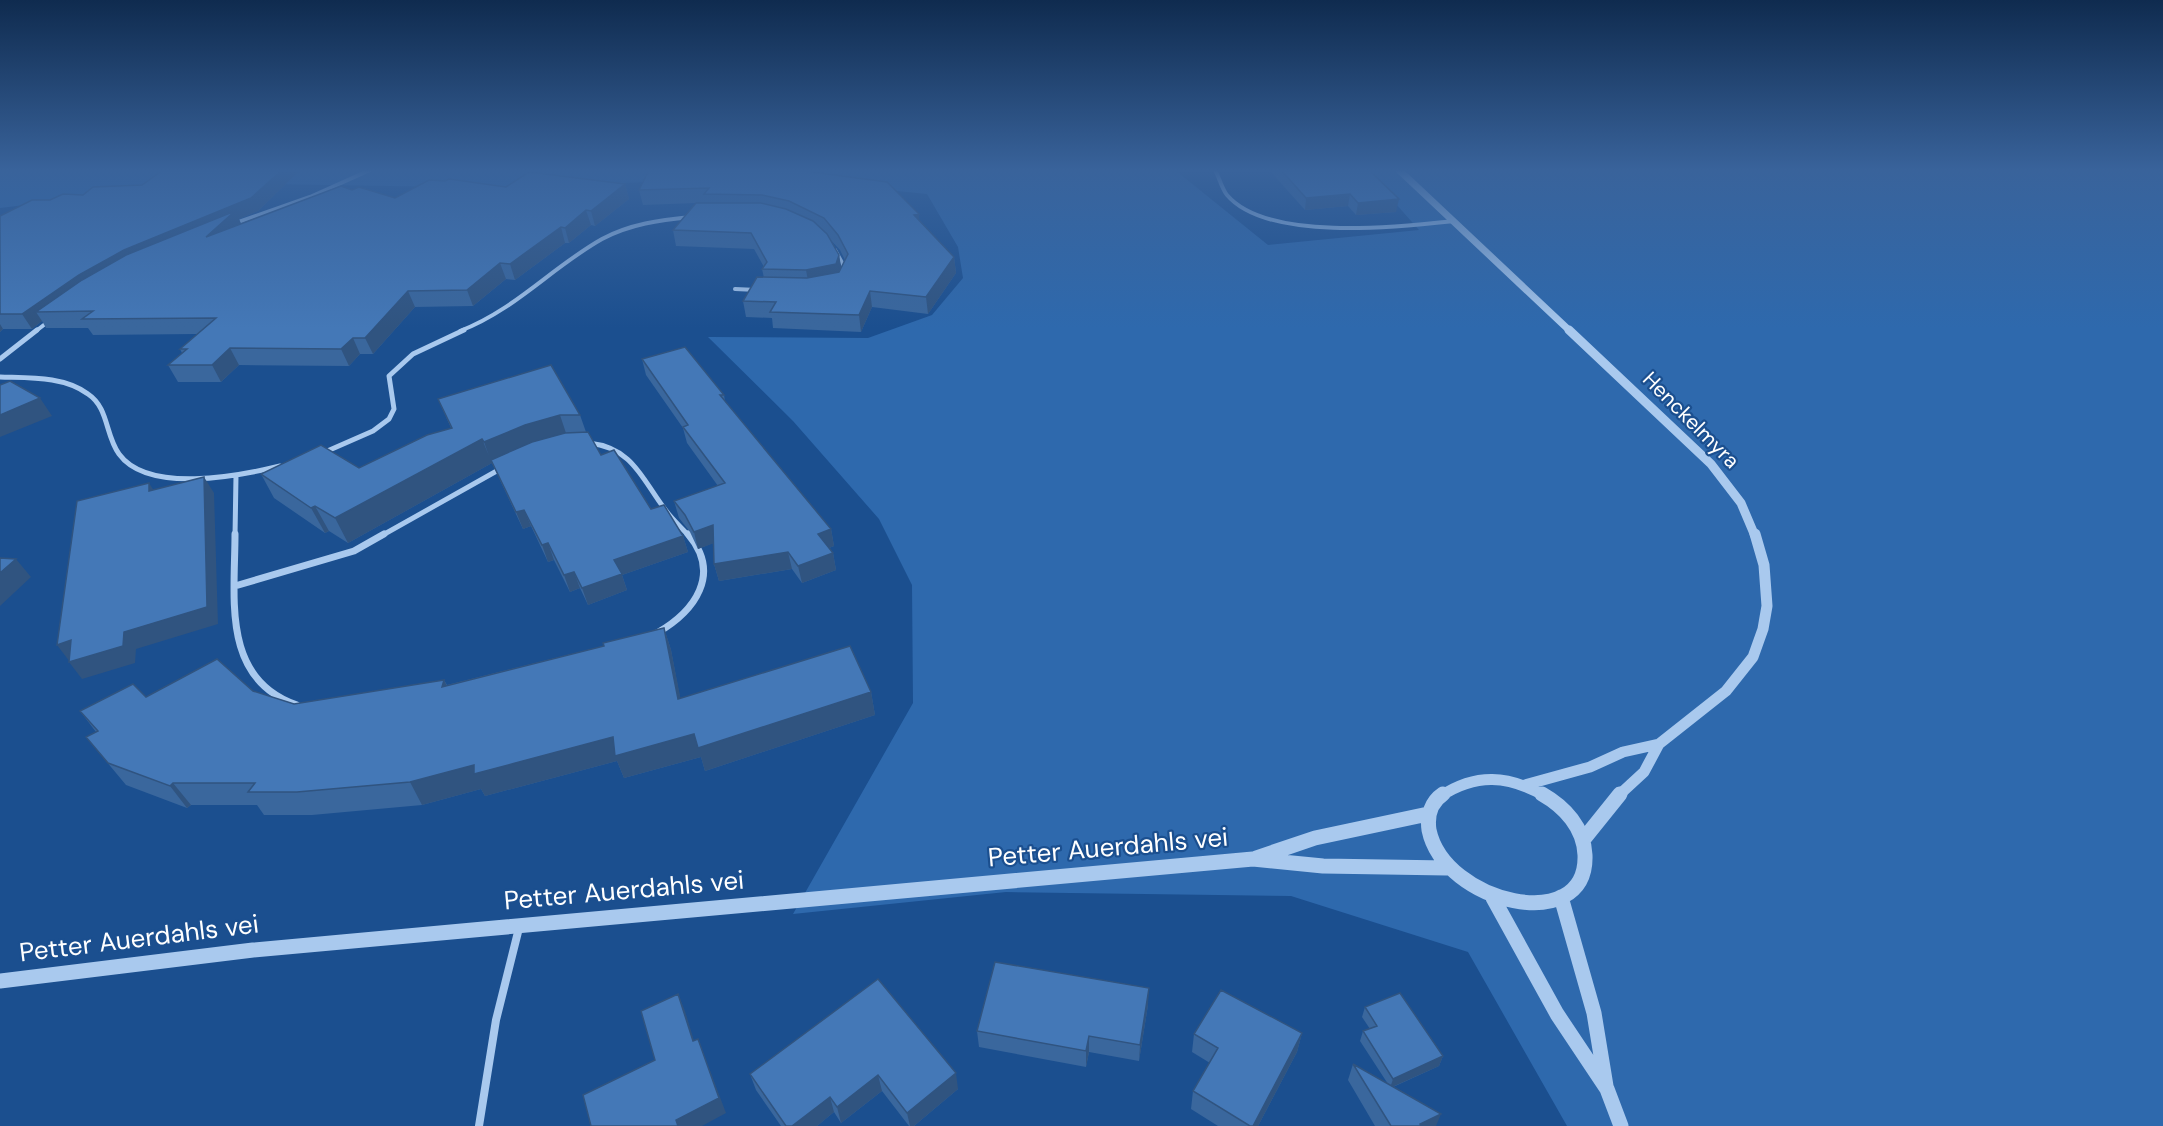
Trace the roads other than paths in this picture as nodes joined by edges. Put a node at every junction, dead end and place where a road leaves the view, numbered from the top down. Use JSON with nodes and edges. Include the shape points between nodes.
{"nodes":[{"id":1,"x":238,"y":223,"type":"edge"},
{"id":2,"x":651,"y":223,"type":"edge"},
{"id":3,"x":1291,"y":223,"type":"edge"},
{"id":4,"x":1434,"y":223,"type":"edge"},
{"id":5,"x":1456,"y":223,"type":"edge"},
{"id":6,"x":231,"y":225,"type":"edge"},
{"id":7,"x":832,"y":248,"type":"edge"},
{"id":8,"x":846,"y":278,"type":"edge"},
{"id":9,"x":735,"y":290,"type":"dead end"},
{"id":10,"x":769,"y":290,"type":"edge"},
{"id":11,"x":55,"y":317,"type":"edge"},
{"id":12,"x":0,"y":359,"type":"edge"},
{"id":13,"x":0,"y":378,"type":"edge"},
{"id":14,"x":583,"y":444,"type":"edge"},
{"id":15,"x":315,"y":456,"type":"edge"},
{"id":16,"x":511,"y":463,"type":"edge"},
{"id":17,"x":284,"y":465,"type":"edge"},
{"id":18,"x":236,"y":476,"type":"junction"},
{"id":19,"x":235,"y":586,"type":"junction"},
{"id":20,"x":652,"y":635,"type":"edge"},
{"id":21,"x":303,"y":705,"type":"edge"},
{"id":22,"x":1659,"y":744,"type":"junction"},
{"id":23,"x":1525,"y":785,"type":"junction"},
{"id":24,"x":1428,"y":814,"type":"junction"},
{"id":25,"x":1583,"y":840,"type":"junction"},
{"id":26,"x":1253,"y":859,"type":"junction"},
{"id":27,"x":1448,"y":868,"type":"junction"},
{"id":28,"x":1561,"y":897,"type":"junction"},
{"id":29,"x":1492,"y":898,"type":"junction"},
{"id":30,"x":519,"y":924,"type":"junction"},
{"id":31,"x":0,"y":981,"type":"edge"},
{"id":32,"x":1606,"y":1089,"type":"junction"},
{"id":33,"x":479,"y":1126,"type":"edge"},
{"id":34,"x":1621,"y":1126,"type":"edge"}],
"edges":[{"from":1,"to":6,"type":"street"},
{"from":2,"to":15,"type":"street","via":[[619,231],[495,316],[404,358],[389,376],[394,413],[387,422]]},
{"from":3,"to":4,"type":"street","via":[[1351,229]]},
{"from":5,"to":22,"type":"street","name":"Henckelmyra","via":[[1711,464],[1751,523],[1764,565],[1767,606],[1753,657],[1726,691]]},
{"from":7,"to":8,"type":"street","via":[[843,262]]},
{"from":9,"to":10,"type":"street"},
{"from":11,"to":12,"type":"street"},
{"from":13,"to":18,"type":"street","via":[[67,383],[91,395],[118,451],[139,469],[177,477]]},
{"from":14,"to":20,"type":"street","via":[[609,444],[628,456],[702,556],[705,569],[697,600],[678,619]]},
{"from":16,"to":19,"type":"street","via":[[354,551]]},
{"from":17,"to":18,"type":"street"},
{"from":18,"to":19,"type":"street"},
{"from":19,"to":21,"type":"street","via":[[239,645],[248,666],[276,697]]},
{"from":22,"to":23,"type":"street","name":"Henckelmyra"},
{"from":22,"to":25,"type":"street","name":"Henckelmyra","via":[[1644,772],[1617,797]]},
{"from":23,"to":24,"type":"street","via":[[1499,778],[1474,778],[1452,785],[1437,797]]},
{"from":23,"to":25,"type":"street","via":[[1550,798],[1570,817]]},
{"from":24,"to":26,"type":"street","name":"Petter Auerdahls vei","via":[[1315,838]]},
{"from":24,"to":27,"type":"street","via":[[1427,831],[1434,851]]},
{"from":25,"to":28,"type":"street","via":[[1587,862],[1579,882]]},
{"from":26,"to":27,"type":"street","name":"Petter Auerdahls vei","via":[[1323,866]]},
{"from":26,"to":30,"type":"street","name":"Petter Auerdahls vei"},
{"from":27,"to":29,"type":"street","via":[[1468,886]]},
{"from":28,"to":29,"type":"street","via":[[1541,903]]},
{"from":28,"to":32,"type":"street","via":[[1594,1013]]},
{"from":29,"to":32,"type":"street","via":[[1557,1014]]},
{"from":30,"to":31,"type":"street","name":"Petter Auerdahls vei","via":[[230,952]]},
{"from":30,"to":33,"type":"street","via":[[496,1020]]},
{"from":32,"to":34,"type":"street"}]}
